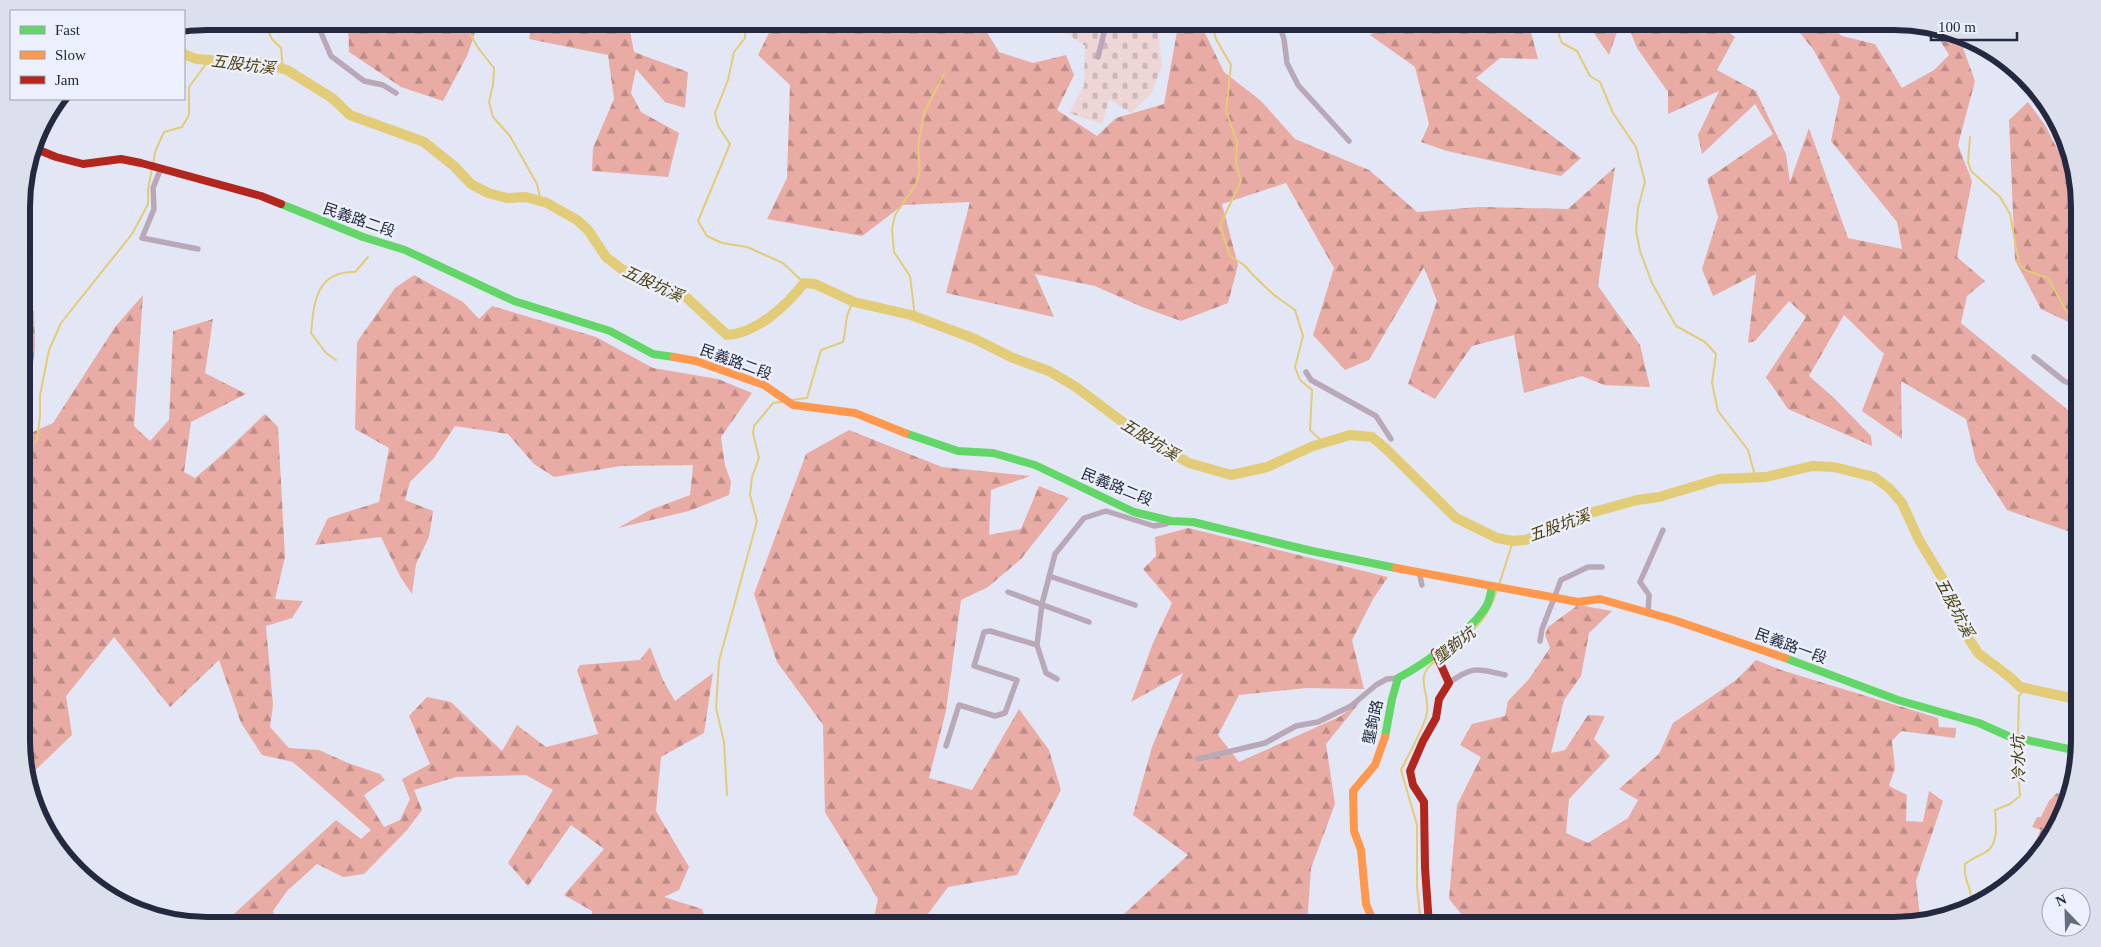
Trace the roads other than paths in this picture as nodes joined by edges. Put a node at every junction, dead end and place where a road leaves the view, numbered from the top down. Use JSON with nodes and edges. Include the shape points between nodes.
{"nodes":[{"id":1,"x":320,"y":30,"type":"edge"},
{"id":2,"x":1105,"y":30,"type":"edge"},
{"id":3,"x":1281,"y":30,"type":"edge"},
{"id":4,"x":1098,"y":57,"type":"dead end"},
{"id":5,"x":396,"y":94,"type":"dead end"},
{"id":6,"x":1349,"y":141,"type":"dead end"},
{"id":7,"x":39,"y":150,"type":"edge"},
{"id":8,"x":155,"y":166,"type":"junction"},
{"id":9,"x":198,"y":249,"type":"dead end"},
{"id":10,"x":2034,"y":357,"type":"dead end"},
{"id":11,"x":1306,"y":372,"type":"dead end"},
{"id":12,"x":2071,"y":384,"type":"edge"},
{"id":13,"x":1391,"y":439,"type":"dead end"},
{"id":14,"x":1171,"y":521,"type":"junction"},
{"id":15,"x":1663,"y":530,"type":"dead end"},
{"id":16,"x":1602,"y":567,"type":"dead end"},
{"id":17,"x":1419,"y":572,"type":"junction"},
{"id":18,"x":1049,"y":576,"type":"junction"},
{"id":19,"x":1422,"y":585,"type":"dead end"},
{"id":20,"x":1497,"y":587,"type":"junction"},
{"id":21,"x":1008,"y":592,"type":"dead end"},
{"id":22,"x":1555,"y":598,"type":"junction"},
{"id":23,"x":1042,"y":604,"type":"junction"},
{"id":24,"x":1135,"y":605,"type":"dead end"},
{"id":25,"x":1648,"y":613,"type":"junction"},
{"id":26,"x":1089,"y":622,"type":"dead end"},
{"id":27,"x":1540,"y":641,"type":"dead end"},
{"id":28,"x":1037,"y":645,"type":"junction"},
{"id":29,"x":1437,"y":656,"type":"junction"},
{"id":30,"x":1505,"y":675,"type":"dead end"},
{"id":31,"x":1398,"y":678,"type":"junction"},
{"id":32,"x":1056,"y":679,"type":"dead end"},
{"id":33,"x":1449,"y":683,"type":"junction"},
{"id":34,"x":946,"y":746,"type":"dead end"},
{"id":35,"x":2071,"y":749,"type":"edge"},
{"id":36,"x":1198,"y":759,"type":"dead end"},
{"id":37,"x":1371,"y":917,"type":"edge"},
{"id":38,"x":1429,"y":917,"type":"edge"}],
"edges":[{"from":1,"to":5,"type":"street","via":[[331,56],[364,81],[383,86]]},
{"from":2,"to":4,"type":"street"},
{"from":3,"to":6,"type":"street","via":[[1287,63],[1298,85]]},
{"from":7,"to":8,"type":"main road","name":"民義路二段","via":[[83,164],[121,159]]},
{"from":8,"to":9,"type":"street","via":[[154,208],[142,238]]},
{"from":8,"to":14,"type":"main road","name":"民義路二段","via":[[261,196],[363,237],[405,250],[514,301],[610,331],[653,354],[696,361],[764,385],[793,405],[855,413],[958,451],[993,454],[1035,465],[1134,512]]},
{"from":10,"to":12,"type":"street"},
{"from":11,"to":13,"type":"street","via":[[1312,380],[1376,416]]},
{"from":14,"to":17,"type":"main road","name":"民義路二段","via":[[1193,522],[1312,551]]},
{"from":14,"to":18,"type":"street","via":[[1154,526],[1106,512],[1084,518],[1055,554]]},
{"from":15,"to":25,"type":"street","via":[[1640,582],[1648,595]]},
{"from":16,"to":22,"type":"street","via":[[1588,568],[1561,580]]},
{"from":17,"to":19,"type":"street"},
{"from":17,"to":20,"type":"main road","name":"民義路二段"},
{"from":18,"to":23,"type":"street"},
{"from":18,"to":24,"type":"street"},
{"from":20,"to":22,"type":"main road","name":"民義路二段"},
{"from":20,"to":29,"type":"main road","via":[[1485,608]]},
{"from":21,"to":23,"type":"street"},
{"from":22,"to":25,"type":"main road","name":"民義路一段","via":[[1578,602],[1600,599]]},
{"from":22,"to":27,"type":"street"},
{"from":23,"to":26,"type":"street"},
{"from":23,"to":28,"type":"street"},
{"from":25,"to":35,"type":"main road","name":"民義路一段","via":[[1898,700],[1979,723],[2018,738]]},
{"from":28,"to":32,"type":"street","via":[[1046,673]]},
{"from":28,"to":34,"type":"street","via":[[984,632],[974,666],[1017,680],[1005,713],[995,716],[959,705]]},
{"from":29,"to":31,"type":"main road"},
{"from":29,"to":33,"type":"main road"},
{"from":30,"to":33,"type":"street","via":[[1476,669],[1464,672]]},
{"from":31,"to":36,"type":"street","via":[[1376,685],[1351,706],[1318,722],[1296,726],[1265,743]]},
{"from":31,"to":37,"type":"main road","name":"壟鉤路","via":[[1385,740],[1376,762],[1353,791],[1354,831],[1361,850],[1366,904]]},
{"from":33,"to":38,"type":"main road","via":[[1439,699],[1436,718],[1410,771],[1413,785],[1424,802]]}]}
